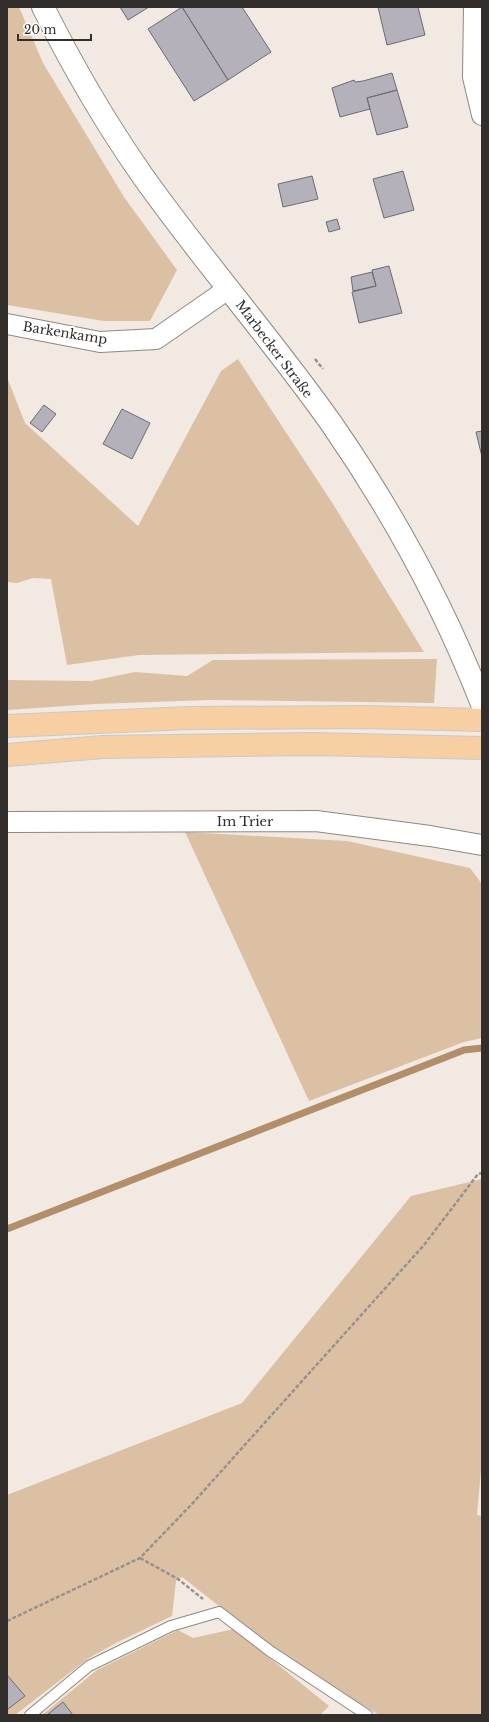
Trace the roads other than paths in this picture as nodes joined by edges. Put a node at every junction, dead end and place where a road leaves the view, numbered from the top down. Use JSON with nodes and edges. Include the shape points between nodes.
{"nodes":[{"id":1,"x":43,"y":7,"type":"edge"},
{"id":2,"x":474,"y":7,"type":"edge"},
{"id":3,"x":482,"y":115,"type":"edge"},
{"id":4,"x":228,"y":289,"type":"junction"},
{"id":5,"x":7,"y":324,"type":"edge"},
{"id":6,"x":477,"y":676,"type":"edge"},
{"id":7,"x":482,"y":704,"type":"edge"},
{"id":8,"x":482,"y":720,"type":"edge"},
{"id":9,"x":7,"y":726,"type":"edge"},
{"id":10,"x":472,"y":748,"type":"edge"},
{"id":11,"x":7,"y":755,"type":"edge"},
{"id":12,"x":7,"y":822,"type":"edge"},
{"id":13,"x":482,"y":845,"type":"edge"},
{"id":14,"x":30,"y":1715,"type":"edge"},
{"id":15,"x":367,"y":1715,"type":"edge"}],
"edges":[{"from":1,"to":4,"type":"main road","name":"Marbecker Straße","via":[[99,110],[142,175]]},
{"from":2,"to":3,"type":"street","via":[[472,77]]},
{"from":4,"to":5,"type":"street","name":"Barkenkamp","via":[[156,339],[100,342]]},
{"from":4,"to":6,"type":"main road","name":"Marbecker Straße","via":[[329,421],[366,476],[402,535]]},
{"from":6,"to":7,"type":"main road","name":"Marbecker Straße"},
{"from":8,"to":9,"type":"highway","via":[[188,718]]},
{"from":10,"to":11,"type":"highway","via":[[314,744],[103,747]]},
{"from":12,"to":13,"type":"street","name":"Im Trier","via":[[316,821]]},
{"from":14,"to":15,"type":"lane","via":[[89,1666],[171,1626],[219,1612],[270,1651]]}]}
